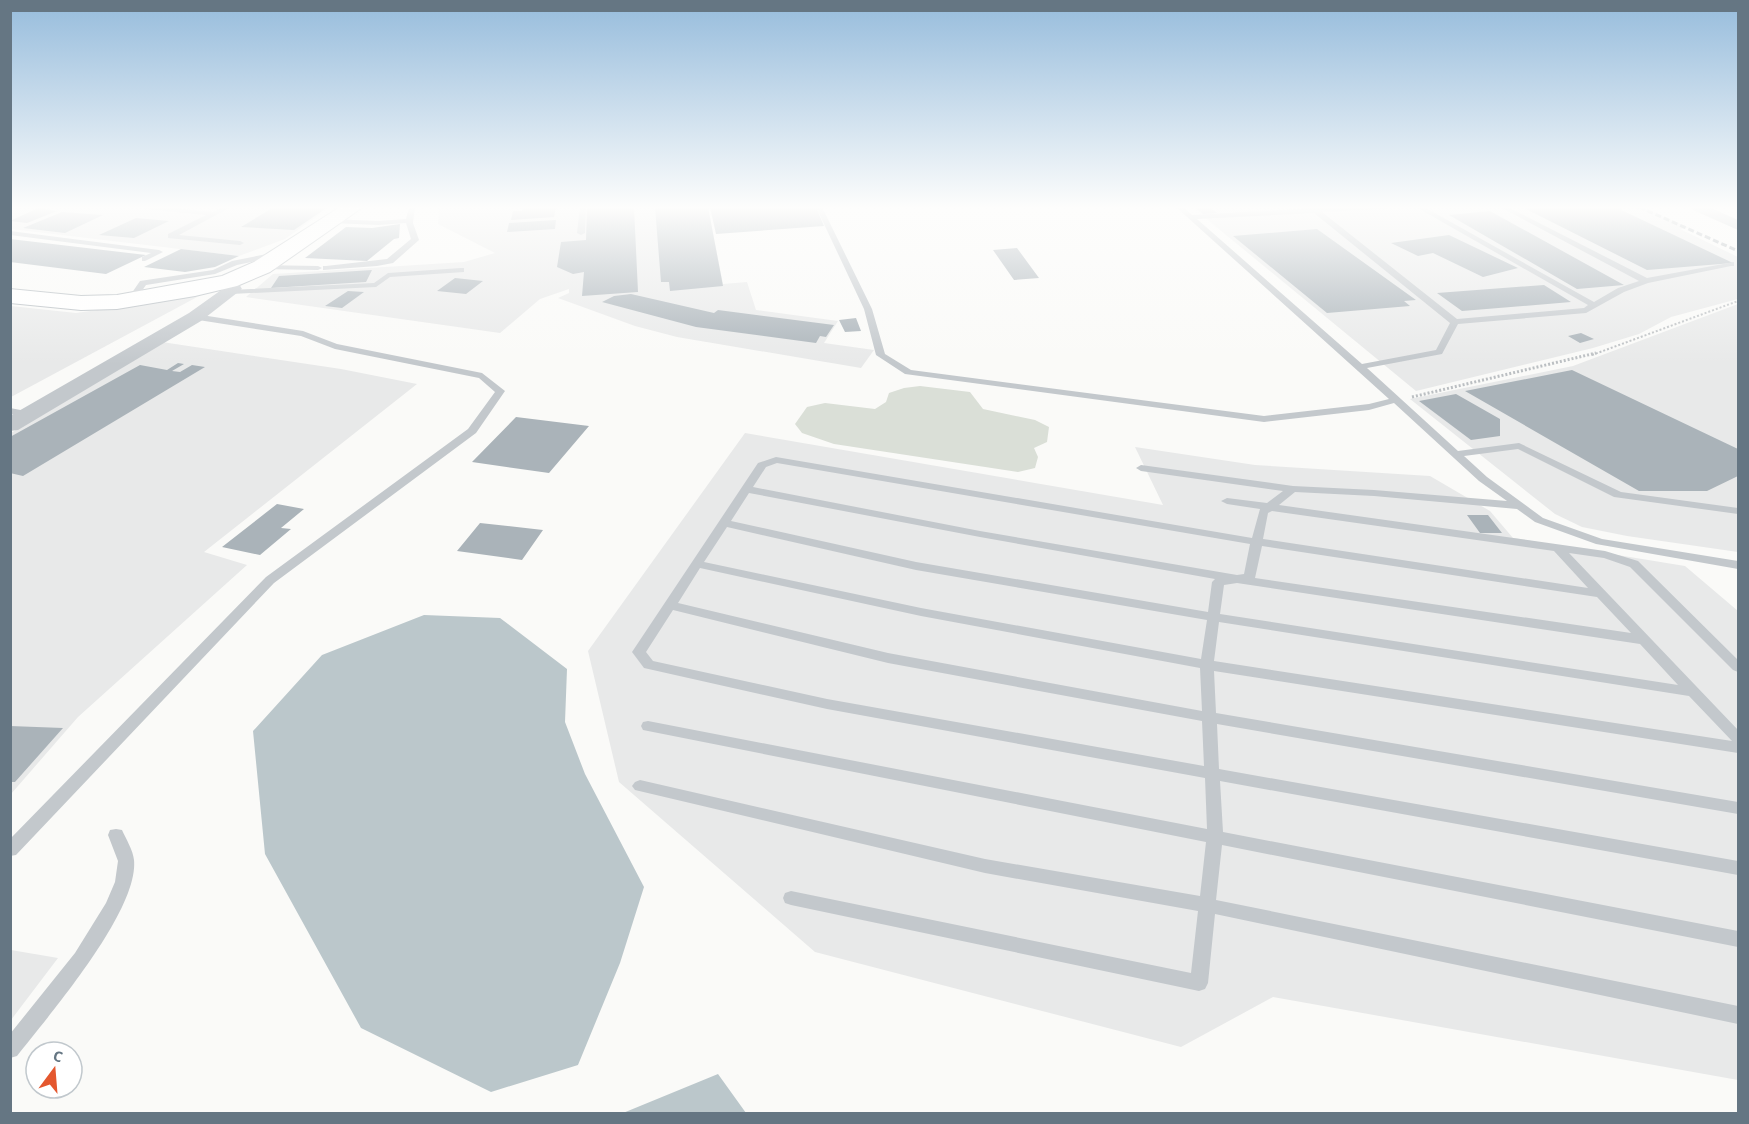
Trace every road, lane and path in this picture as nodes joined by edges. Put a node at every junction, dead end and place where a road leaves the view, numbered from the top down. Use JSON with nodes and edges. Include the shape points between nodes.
{"nodes":[{"id":1,"x":252,"y":259,"type":"edge"},
{"id":2,"x":274,"y":259,"type":"edge"},
{"id":3,"x":392,"y":259,"type":"edge"},
{"id":4,"x":844,"y":259,"type":"edge"},
{"id":5,"x":1239,"y":259,"type":"edge"},
{"id":6,"x":1377,"y":259,"type":"edge"},
{"id":7,"x":1513,"y":259,"type":"edge"},
{"id":8,"x":1604,"y":259,"type":"edge"},
{"id":9,"x":1731,"y":264,"type":"dead end"},
{"id":10,"x":262,"y":267,"type":"junction"},
{"id":11,"x":461,"y":270,"type":"dead end"},
{"id":12,"x":1646,"y":281,"type":"junction"},
{"id":13,"x":230,"y":287,"type":"junction"},
{"id":14,"x":10,"y":296,"type":"edge"},
{"id":15,"x":131,"y":300,"type":"junction"},
{"id":16,"x":1738,"y":302,"type":"edge"},
{"id":17,"x":1594,"y":305,"type":"junction"},
{"id":18,"x":195,"y":317,"type":"junction"},
{"id":19,"x":1455,"y":322,"type":"junction"},
{"id":20,"x":1360,"y":367,"type":"junction"},
{"id":21,"x":1396,"y":400,"type":"junction"},
{"id":22,"x":19,"y":413,"type":"edge"},
{"id":23,"x":10,"y":425,"type":"edge"},
{"id":24,"x":1455,"y":454,"type":"junction"},
{"id":25,"x":1141,"y":468,"type":"dead end"},
{"id":26,"x":746,"y":489,"type":"junction"},
{"id":27,"x":1293,"y":489,"type":"junction"},
{"id":28,"x":1227,"y":501,"type":"dead end"},
{"id":29,"x":1520,"y":506,"type":"junction"},
{"id":30,"x":1269,"y":507,"type":"junction"},
{"id":31,"x":1738,"y":511,"type":"edge"},
{"id":32,"x":724,"y":523,"type":"junction"},
{"id":33,"x":1257,"y":542,"type":"junction"},
{"id":34,"x":1559,"y":550,"type":"junction"},
{"id":35,"x":697,"y":564,"type":"junction"},
{"id":36,"x":1738,"y":565,"type":"edge"},
{"id":37,"x":1239,"y":579,"type":"junction"},
{"id":38,"x":1601,"y":594,"type":"junction"},
{"id":39,"x":670,"y":605,"type":"junction"},
{"id":40,"x":1213,"y":617,"type":"junction"},
{"id":41,"x":1645,"y":640,"type":"junction"},
{"id":42,"x":1207,"y":665,"type":"junction"},
{"id":43,"x":1738,"y":668,"type":"edge"},
{"id":44,"x":1694,"y":692,"type":"junction"},
{"id":45,"x":1209,"y":717,"type":"junction"},
{"id":46,"x":648,"y":726,"type":"dead end"},
{"id":47,"x":1738,"y":739,"type":"edge"},
{"id":48,"x":1738,"y":748,"type":"edge"},
{"id":49,"x":1212,"y":773,"type":"junction"},
{"id":50,"x":640,"y":786,"type":"dead end"},
{"id":51,"x":1738,"y":808,"type":"edge"},
{"id":52,"x":116,"y":835,"type":"dead end"},
{"id":53,"x":1215,"y":835,"type":"junction"},
{"id":54,"x":10,"y":850,"type":"edge"},
{"id":55,"x":1738,"y":868,"type":"edge"},
{"id":56,"x":791,"y":898,"type":"dead end"},
{"id":57,"x":1207,"y":905,"type":"junction"},
{"id":58,"x":1738,"y":939,"type":"edge"},
{"id":59,"x":1738,"y":1015,"type":"edge"},
{"id":60,"x":10,"y":1049,"type":"edge"}],
"edges":[{"from":1,"to":15,"type":"lane","via":[[193,277],[143,283]]},
{"from":2,"to":10,"type":"street"},
{"from":3,"to":10,"type":"lane","via":[[322,268]]},
{"from":4,"to":21,"type":"lane","via":[[868,309],[881,355],[908,372],[1264,419]]},
{"from":5,"to":20,"type":"lane"},
{"from":6,"to":19,"type":"lane"},
{"from":7,"to":17,"type":"lane"},
{"from":8,"to":12,"type":"lane"},
{"from":9,"to":12,"type":"lane"},
{"from":10,"to":13,"type":"street"},
{"from":11,"to":13,"type":"lane","via":[[388,275],[376,285]]},
{"from":12,"to":17,"type":"lane"},
{"from":13,"to":15,"type":"street"},
{"from":13,"to":18,"type":"street"},
{"from":14,"to":15,"type":"street","via":[[81,303]]},
{"from":16,"to":21,"type":"path","via":[[1592,355]]},
{"from":17,"to":19,"type":"lane","via":[[1586,310]]},
{"from":18,"to":22,"type":"street"},
{"from":18,"to":54,"type":"lane","via":[[303,334],[335,346],[482,376],[500,391],[472,431],[270,580]]},
{"from":19,"to":20,"type":"lane","via":[[1439,352]]},
{"from":20,"to":21,"type":"lane"},
{"from":21,"to":24,"type":"lane"},
{"from":22,"to":23,"type":"street"},
{"from":24,"to":29,"type":"lane"},
{"from":24,"to":31,"type":"lane","via":[[1519,446],[1618,495]]},
{"from":25,"to":27,"type":"lane"},
{"from":26,"to":32,"type":"lane"},
{"from":26,"to":33,"type":"lane","via":[[762,465],[776,460]]},
{"from":26,"to":37,"type":"lane"},
{"from":27,"to":29,"type":"lane"},
{"from":27,"to":30,"type":"lane"},
{"from":28,"to":30,"type":"lane"},
{"from":29,"to":36,"type":"lane","via":[[1539,520],[1600,542]]},
{"from":30,"to":33,"type":"lane","via":[[1263,512]]},
{"from":30,"to":34,"type":"lane"},
{"from":32,"to":35,"type":"lane"},
{"from":32,"to":40,"type":"lane","via":[[916,566]]},
{"from":33,"to":37,"type":"lane","via":[[1249,577]]},
{"from":33,"to":38,"type":"lane"},
{"from":34,"to":38,"type":"lane"},
{"from":34,"to":43,"type":"lane","via":[[1605,555],[1634,564]]},
{"from":35,"to":39,"type":"lane"},
{"from":35,"to":42,"type":"lane","via":[[921,612]]},
{"from":37,"to":40,"type":"lane","via":[[1218,582]]},
{"from":37,"to":41,"type":"lane"},
{"from":38,"to":41,"type":"lane"},
{"from":39,"to":45,"type":"lane","via":[[888,658]]},
{"from":39,"to":49,"type":"lane","via":[[639,652],[649,665],[827,704]]},
{"from":40,"to":42,"type":"lane"},
{"from":40,"to":44,"type":"lane"},
{"from":41,"to":44,"type":"lane"},
{"from":42,"to":45,"type":"lane"},
{"from":42,"to":48,"type":"lane"},
{"from":44,"to":47,"type":"lane"},
{"from":45,"to":49,"type":"lane"},
{"from":45,"to":51,"type":"lane"},
{"from":46,"to":53,"type":"lane"},
{"from":49,"to":53,"type":"lane"},
{"from":49,"to":55,"type":"lane"},
{"from":50,"to":57,"type":"lane","via":[[985,866]]},
{"from":52,"to":60,"type":"lane","via":[[126,860],[122,891],[100,932]]},
{"from":53,"to":57,"type":"lane"},
{"from":53,"to":58,"type":"lane"},
{"from":56,"to":57,"type":"lane","via":[[1199,983]]},
{"from":57,"to":59,"type":"lane"}]}
